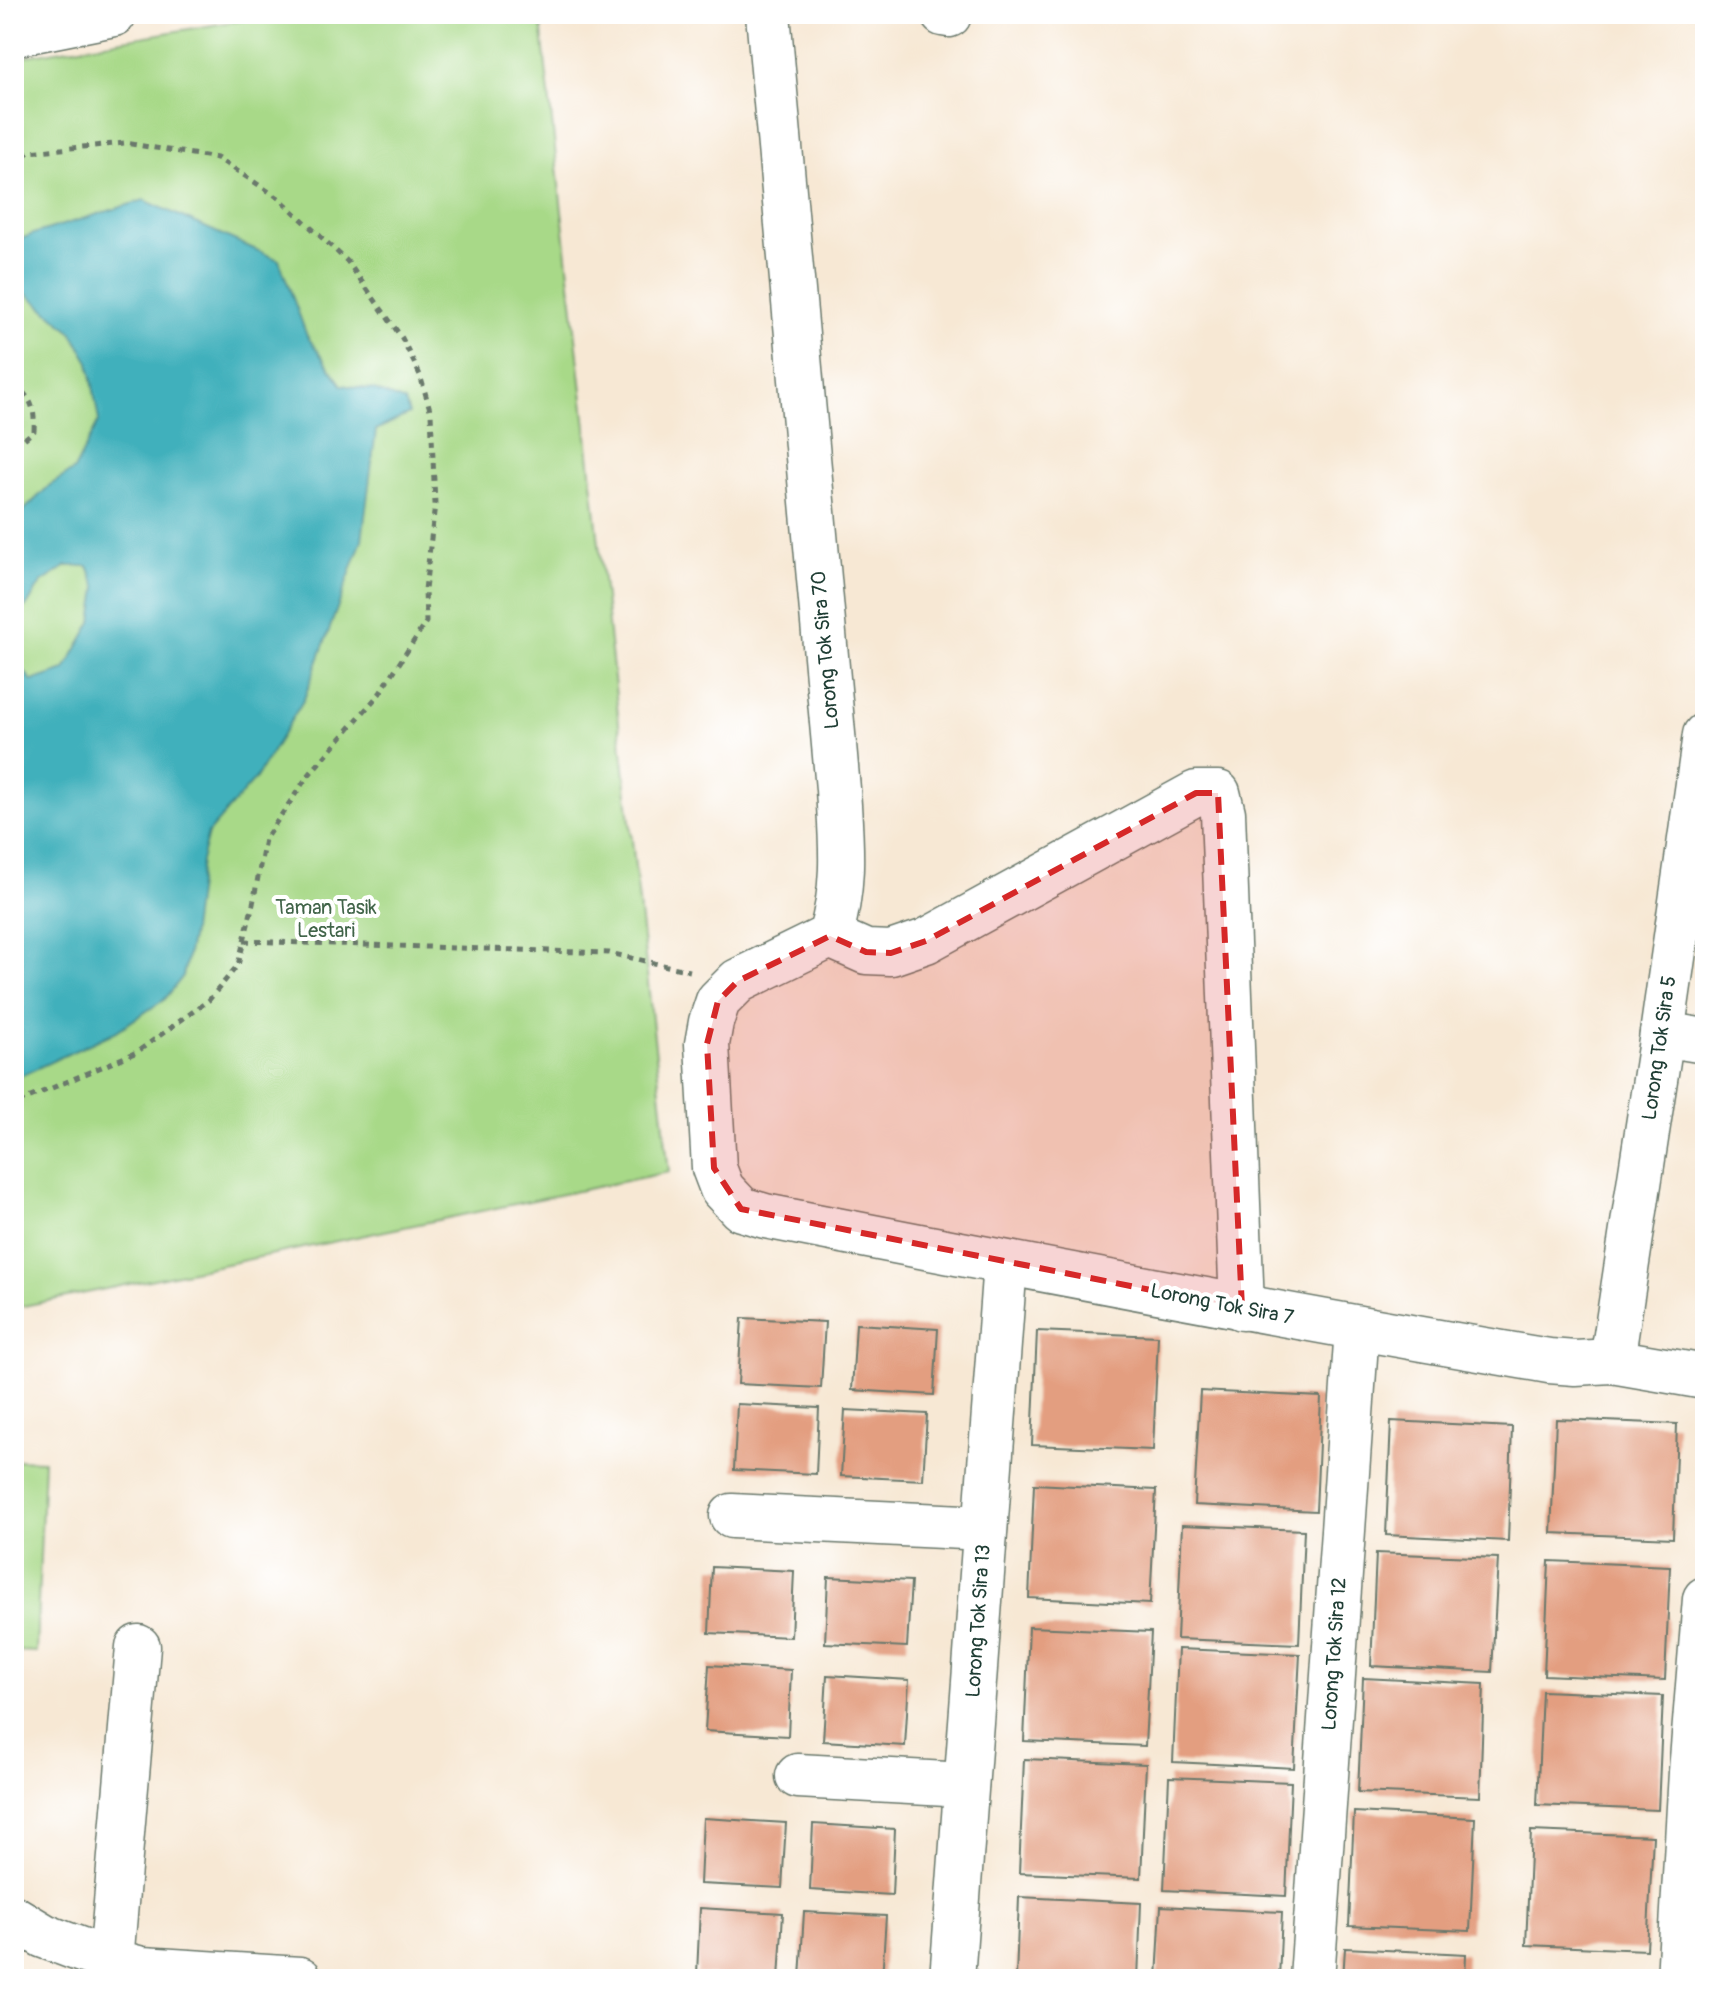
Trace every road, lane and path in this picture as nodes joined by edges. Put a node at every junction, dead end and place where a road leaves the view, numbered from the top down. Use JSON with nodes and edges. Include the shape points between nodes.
{"nodes":[{"id":1,"x":114,"y":14,"type":"edge"},
{"id":2,"x":768,"y":14,"type":"edge"},
{"id":3,"x":943,"y":14,"type":"edge"},
{"id":4,"x":949,"y":15,"type":"edge"},
{"id":5,"x":14,"y":34,"type":"edge"},
{"id":6,"x":14,"y":163,"type":"edge"},
{"id":7,"x":14,"y":384,"type":"edge"},
{"id":8,"x":14,"y":442,"type":"edge"},
{"id":9,"x":1705,"y":735,"type":"edge"},
{"id":10,"x":830,"y":936,"type":"junction"},
{"id":11,"x":244,"y":941,"type":"junction"},
{"id":12,"x":718,"y":1001,"type":"junction"},
{"id":13,"x":1662,"y":1034,"type":"junction"},
{"id":14,"x":1705,"y":1041,"type":"edge"},
{"id":15,"x":14,"y":1104,"type":"edge"},
{"id":16,"x":1005,"y":1263,"type":"junction"},
{"id":17,"x":1242,"y":1308,"type":"junction"},
{"id":18,"x":1357,"y":1328,"type":"junction"},
{"id":19,"x":1612,"y":1361,"type":"junction"},
{"id":20,"x":1705,"y":1377,"type":"edge"},
{"id":21,"x":732,"y":1516,"type":"dead end"},
{"id":22,"x":985,"y":1528,"type":"junction"},
{"id":23,"x":1705,"y":1599,"type":"edge"},
{"id":24,"x":138,"y":1647,"type":"dead end"},
{"id":25,"x":1698,"y":1773,"type":"edge"},
{"id":26,"x":798,"y":1776,"type":"dead end"},
{"id":27,"x":966,"y":1785,"type":"junction"},
{"id":28,"x":14,"y":1918,"type":"edge"},
{"id":29,"x":111,"y":1961,"type":"junction"},
{"id":30,"x":281,"y":1979,"type":"edge"},
{"id":31,"x":952,"y":1979,"type":"edge"},
{"id":32,"x":1312,"y":1979,"type":"edge"},
{"id":33,"x":1679,"y":1979,"type":"edge"}],
"edges":[{"from":1,"to":5,"type":"street"},
{"from":2,"to":10,"type":"street","name":"Lorong Tok Sira 70","via":[[838,789],[841,875],[839,909]]},
{"from":3,"to":4,"type":"street"},
{"from":6,"to":11,"type":"path","via":[[29,152],[125,143],[217,158],[279,198],[347,261],[402,338],[420,375],[431,413],[435,504],[426,622],[380,693],[307,777],[265,839]]},
{"from":7,"to":8,"type":"path","via":[[27,394],[35,412],[34,431]]},
{"from":9,"to":13,"type":"street","name":"Lorong Tok Sira 5"},
{"from":10,"to":12,"type":"street","via":[[738,981]]},
{"from":10,"to":17,"type":"street","via":[[866,952],[891,953],[926,941],[1196,793],[1218,793],[1223,813]]},
{"from":11,"to":12,"type":"path","via":[[609,953],[692,972]]},
{"from":11,"to":15,"type":"path","via":[[238,965],[209,1000],[137,1052]]},
{"from":12,"to":16,"type":"street","name":"Lorong Tok Sira 7","via":[[707,1044],[714,1168],[722,1189],[741,1209]]},
{"from":13,"to":14,"type":"street"},
{"from":13,"to":19,"type":"street","name":"Lorong Tok Sira 5"},
{"from":16,"to":17,"type":"street","name":"Lorong Tok Sira 7"},
{"from":16,"to":22,"type":"street","name":"Lorong Tok Sira 13"},
{"from":17,"to":18,"type":"street","name":"Lorong Tok Sira 7"},
{"from":18,"to":19,"type":"street","name":"Lorong Tok Sira 7","via":[[1549,1361]]},
{"from":18,"to":32,"type":"street","name":"Lorong Tok Sira 12"},
{"from":19,"to":20,"type":"street","name":"Lorong Tok Sira 7"},
{"from":21,"to":22,"type":"street"},
{"from":22,"to":27,"type":"street","name":"Lorong Tok Sira 13"},
{"from":23,"to":25,"type":"street"},
{"from":24,"to":29,"type":"street"},
{"from":25,"to":33,"type":"street"},
{"from":26,"to":27,"type":"street"},
{"from":27,"to":31,"type":"street","name":"Lorong Tok Sira 13"},
{"from":28,"to":29,"type":"street","via":[[44,1936]]},
{"from":29,"to":30,"type":"street","via":[[142,1969]]}]}
